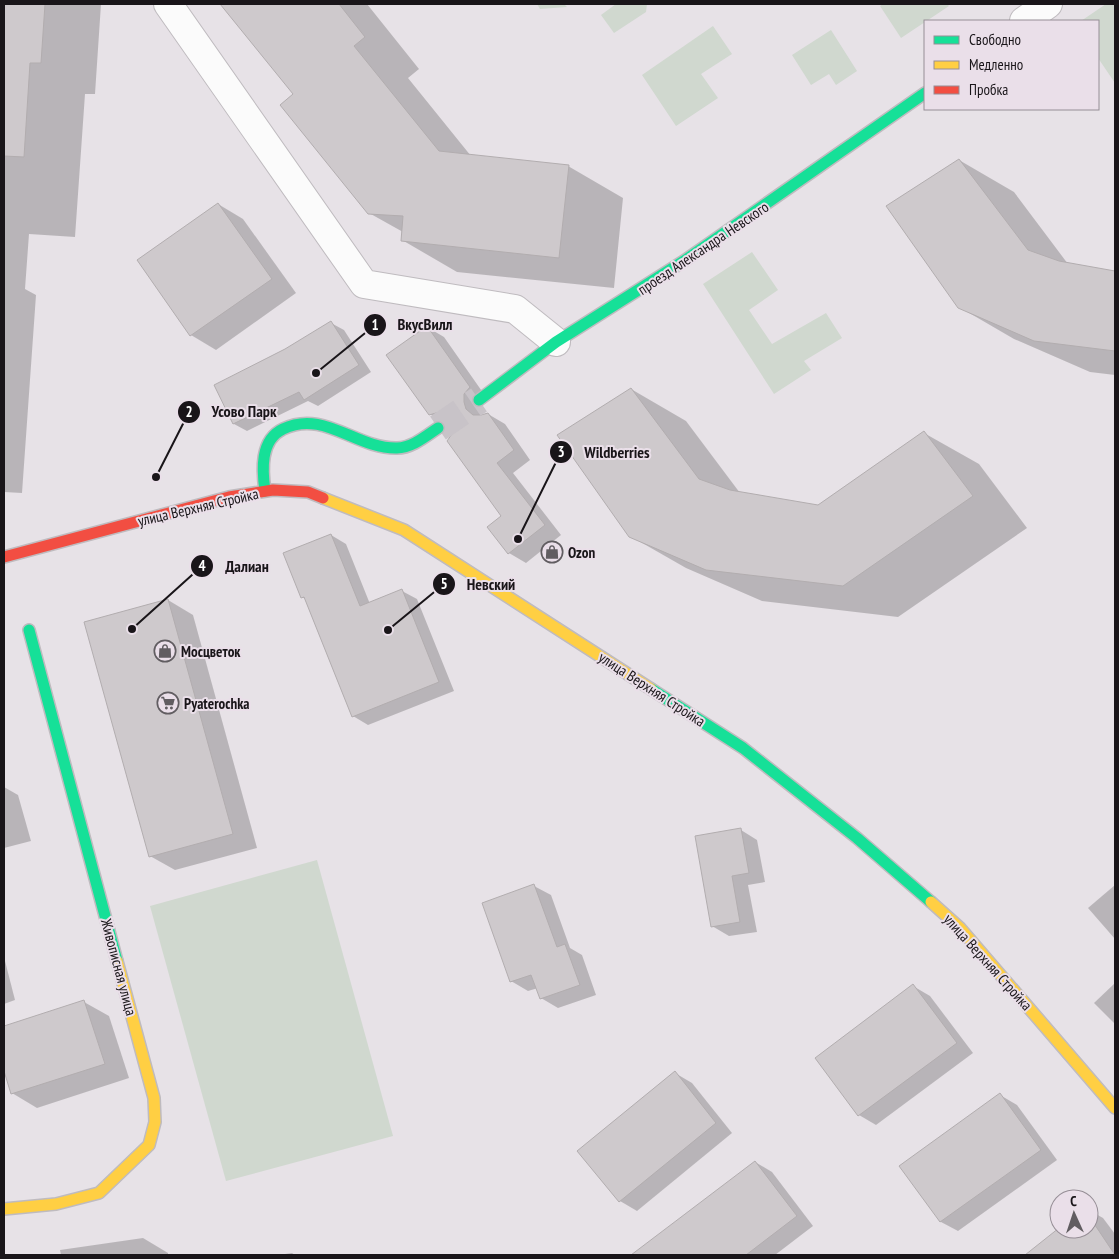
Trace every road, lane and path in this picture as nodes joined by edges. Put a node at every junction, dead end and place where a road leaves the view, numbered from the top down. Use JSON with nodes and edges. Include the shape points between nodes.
{"nodes":[{"id":1,"x":168,"y":4,"type":"edge"},
{"id":2,"x":1048,"y":4,"type":"edge"},
{"id":3,"x":1025,"y":20,"type":"edge"},
{"id":4,"x":924,"y":94,"type":"edge"},
{"id":5,"x":556,"y":342,"type":"junction"},
{"id":6,"x":479,"y":400,"type":"tunnel mouth"},
{"id":7,"x":438,"y":428,"type":"tunnel mouth"},
{"id":8,"x":265,"y":491,"type":"junction"},
{"id":9,"x":4,"y":557,"type":"edge"},
{"id":10,"x":29,"y":630,"type":"dead end"},
{"id":11,"x":1115,"y":1108,"type":"edge"},
{"id":12,"x":4,"y":1209,"type":"edge"}],
"edges":[{"from":1,"to":5,"type":"street","via":[[364,284],[515,309]]},
{"from":2,"to":3,"type":"street"},
{"from":4,"to":5,"type":"street","name":"проезд Александра Невского","via":[[684,261]]},
{"from":5,"to":6,"type":"street","name":"проезд Александра Невского"},
{"from":7,"to":8,"type":"street","via":[[422,440],[398,448],[371,444],[327,426],[305,422],[287,426],[272,437],[264,453]]},
{"from":8,"to":9,"type":"street","name":"улица Верхняя Стройка","via":[[228,497]]},
{"from":8,"to":11,"type":"street","name":"улица Верхняя Стройка","via":[[308,492],[404,530],[743,748],[857,838],[960,928]]},
{"from":10,"to":12,"type":"street","name":"Живописная улица","via":[[154,1098],[154,1122],[149,1144],[99,1193],[56,1204]]}]}
